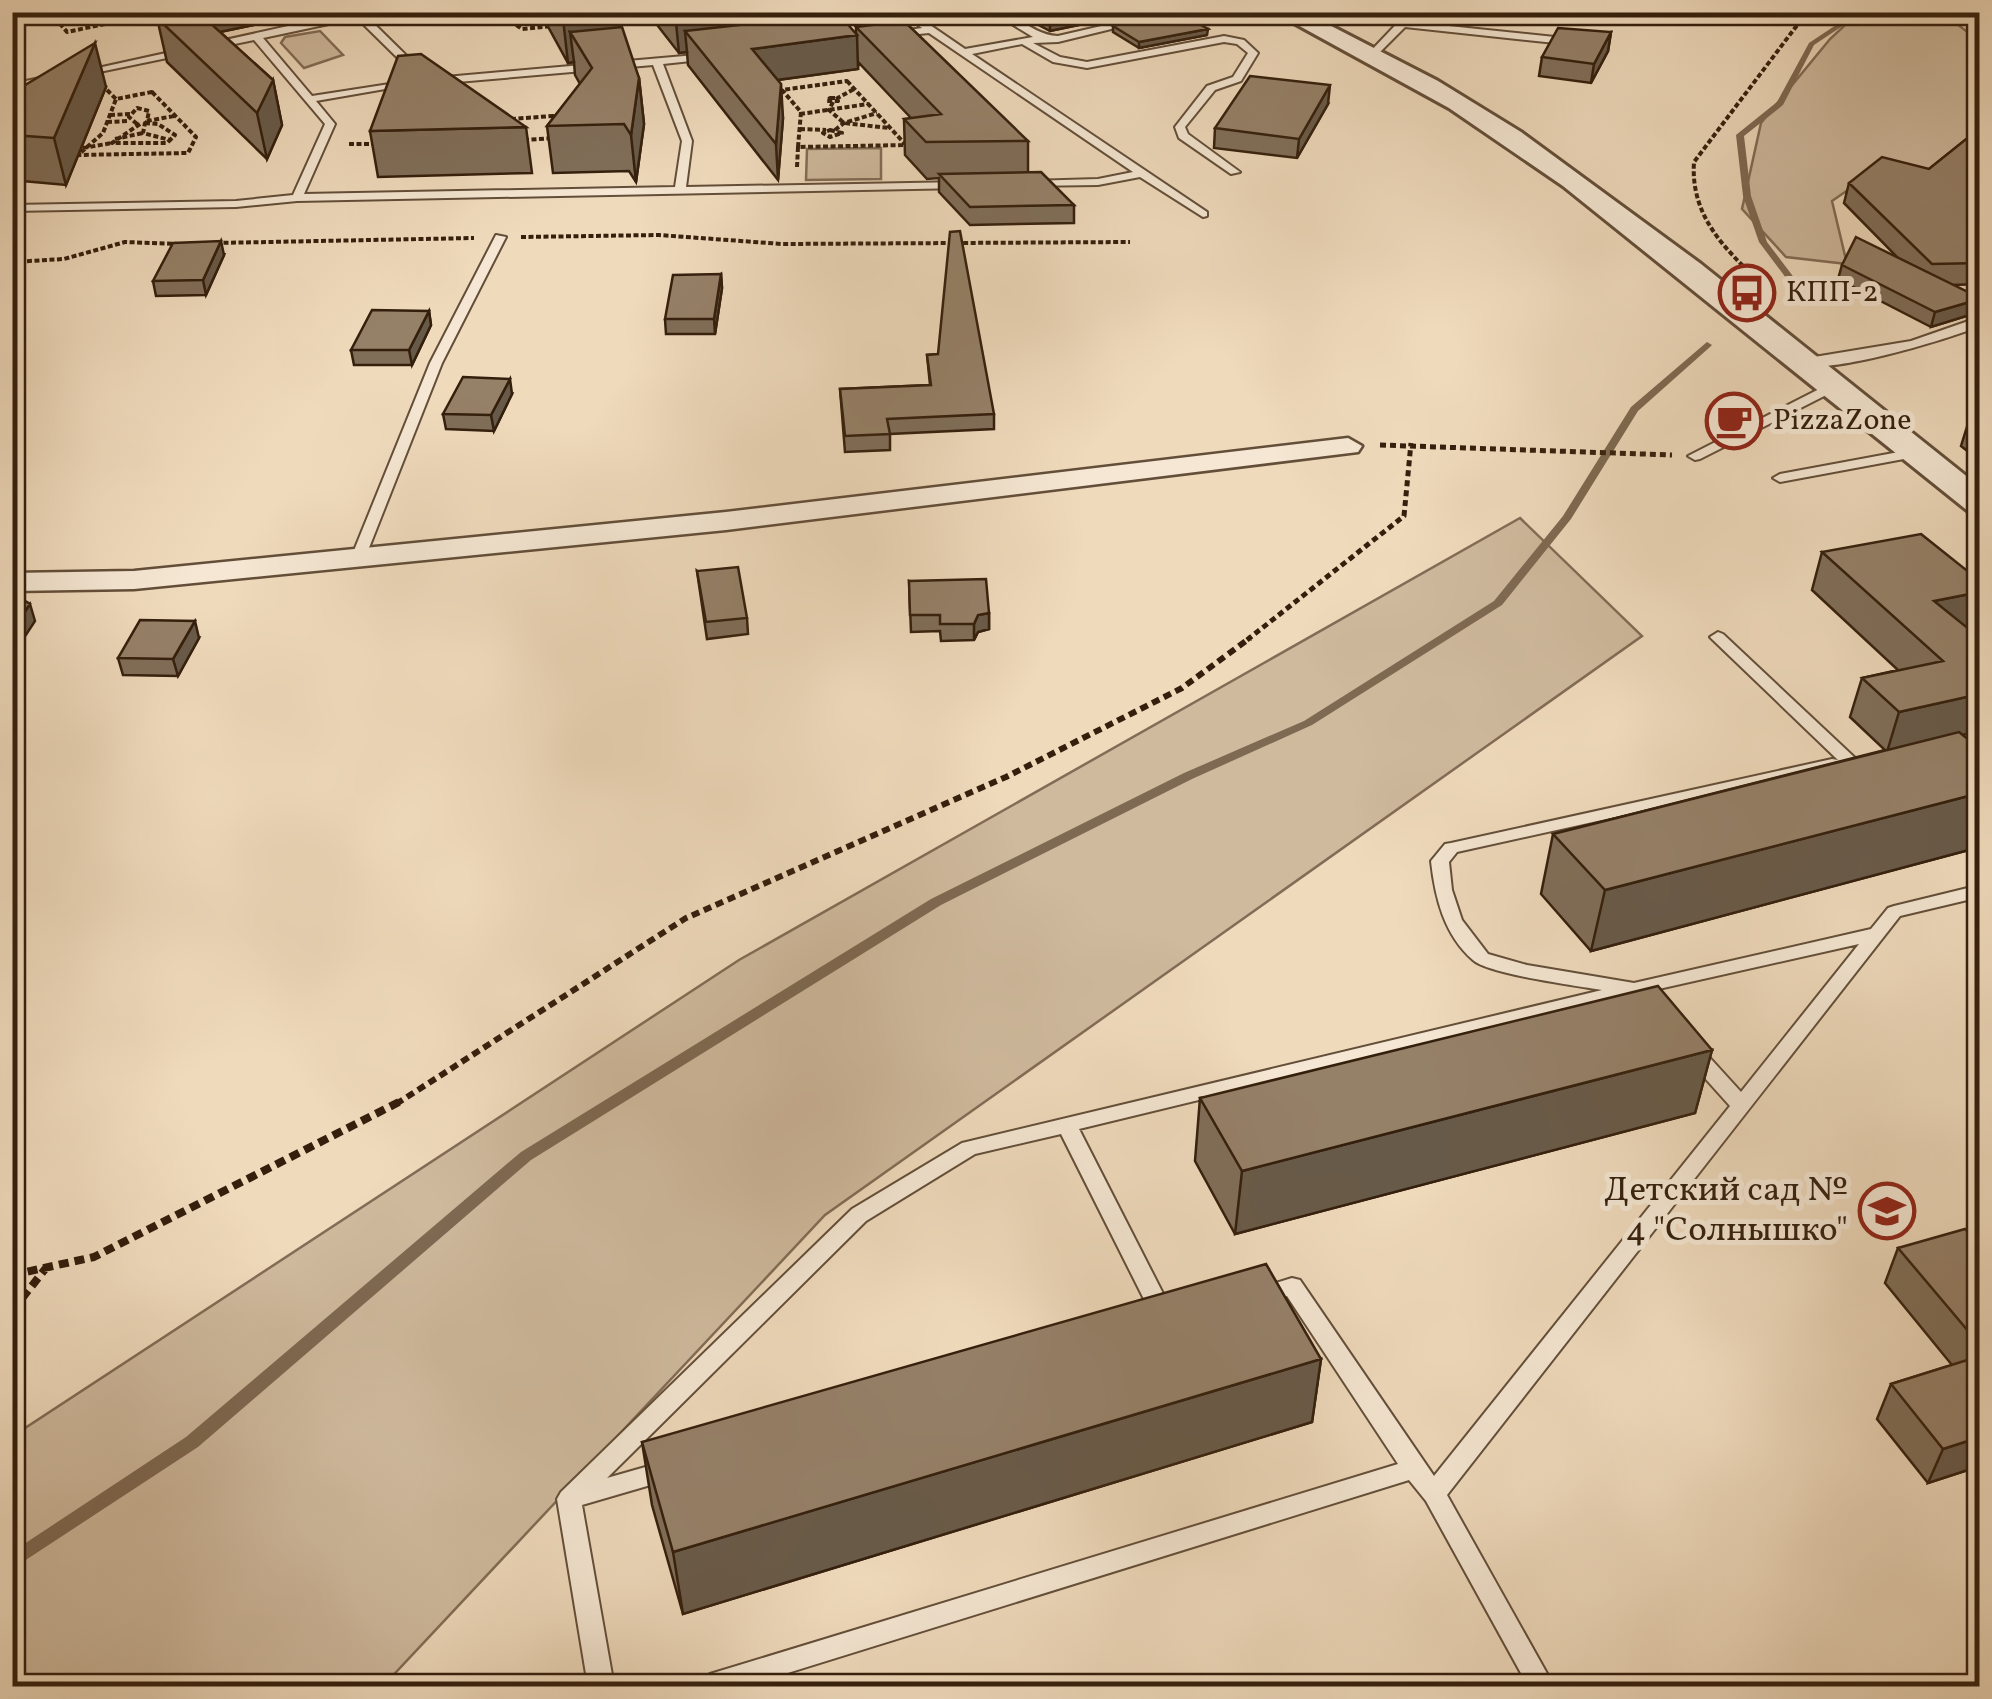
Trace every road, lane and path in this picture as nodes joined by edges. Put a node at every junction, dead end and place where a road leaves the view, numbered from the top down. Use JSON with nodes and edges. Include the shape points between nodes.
{"nodes":[{"id":1,"x":50,"y":12,"type":"edge"},
{"id":2,"x":123,"y":12,"type":"edge"},
{"id":3,"x":162,"y":12,"type":"edge"},
{"id":4,"x":498,"y":12,"type":"edge"},
{"id":5,"x":518,"y":12,"type":"edge"},
{"id":6,"x":669,"y":12,"type":"edge"},
{"id":7,"x":904,"y":12,"type":"edge"},
{"id":8,"x":996,"y":12,"type":"edge"},
{"id":9,"x":1177,"y":12,"type":"edge"},
{"id":10,"x":1285,"y":12,"type":"edge"},
{"id":11,"x":1412,"y":12,"type":"edge"},
{"id":12,"x":1806,"y":12,"type":"edge"},
{"id":13,"x":543,"y":13,"type":"edge"},
{"id":14,"x":357,"y":14,"type":"edge"},
{"id":15,"x":562,"y":14,"type":"edge"},
{"id":16,"x":643,"y":14,"type":"edge"},
{"id":17,"x":532,"y":17,"type":"edge"},
{"id":18,"x":549,"y":17,"type":"junction"},
{"id":19,"x":126,"y":20,"type":"junction"},
{"id":20,"x":600,"y":20,"type":"edge"},
{"id":21,"x":1406,"y":24,"type":"junction"},
{"id":22,"x":522,"y":29,"type":"junction"},
{"id":23,"x":931,"y":30,"type":"junction"},
{"id":24,"x":256,"y":36,"type":"junction"},
{"id":25,"x":874,"y":37,"type":"edge"},
{"id":26,"x":1042,"y":38,"type":"junction"},
{"id":27,"x":1023,"y":41,"type":"junction"},
{"id":28,"x":1583,"y":43,"type":"edge"},
{"id":29,"x":964,"y":52,"type":"junction"},
{"id":30,"x":721,"y":55,"type":"edge"},
{"id":31,"x":1371,"y":56,"type":"junction"},
{"id":32,"x":657,"y":62,"type":"junction"},
{"id":33,"x":90,"y":71,"type":"junction"},
{"id":34,"x":428,"y":82,"type":"junction"},
{"id":35,"x":12,"y":87,"type":"edge"},
{"id":36,"x":854,"y":88,"type":"junction"},
{"id":37,"x":152,"y":92,"type":"junction"},
{"id":38,"x":124,"y":98,"type":"junction"},
{"id":39,"x":310,"y":98,"type":"junction"},
{"id":40,"x":116,"y":99,"type":"junction"},
{"id":41,"x":868,"y":104,"type":"junction"},
{"id":42,"x":140,"y":108,"type":"junction"},
{"id":43,"x":830,"y":110,"type":"junction"},
{"id":44,"x":800,"y":114,"type":"junction"},
{"id":45,"x":877,"y":114,"type":"junction"},
{"id":46,"x":175,"y":116,"type":"junction"},
{"id":47,"x":129,"y":118,"type":"junction"},
{"id":48,"x":108,"y":119,"type":"junction"},
{"id":49,"x":496,"y":121,"type":"edge"},
{"id":50,"x":844,"y":122,"type":"junction"},
{"id":51,"x":144,"y":123,"type":"junction"},
{"id":52,"x":572,"y":124,"type":"edge"},
{"id":53,"x":556,"y":126,"type":"junction"},
{"id":54,"x":890,"y":128,"type":"junction"},
{"id":55,"x":800,"y":129,"type":"junction"},
{"id":56,"x":835,"y":130,"type":"junction"},
{"id":57,"x":827,"y":131,"type":"junction"},
{"id":58,"x":143,"y":133,"type":"junction"},
{"id":59,"x":833,"y":136,"type":"junction"},
{"id":60,"x":170,"y":140,"type":"junction"},
{"id":61,"x":515,"y":140,"type":"dead end"},
{"id":62,"x":113,"y":141,"type":"junction"},
{"id":63,"x":378,"y":144,"type":"edge"},
{"id":64,"x":122,"y":145,"type":"junction"},
{"id":65,"x":322,"y":145,"type":"junction"},
{"id":66,"x":833,"y":146,"type":"junction"},
{"id":67,"x":798,"y":147,"type":"junction"},
{"id":68,"x":83,"y":148,"type":"junction"},
{"id":69,"x":190,"y":148,"type":"junction"},
{"id":70,"x":117,"y":154,"type":"junction"},
{"id":71,"x":1235,"y":172,"type":"dead end"},
{"id":72,"x":1142,"y":173,"type":"junction"},
{"id":73,"x":985,"y":184,"type":"edge"},
{"id":74,"x":1023,"y":184,"type":"edge"},
{"id":75,"x":796,"y":188,"type":"junction"},
{"id":76,"x":680,"y":190,"type":"junction"},
{"id":77,"x":297,"y":198,"type":"junction"},
{"id":78,"x":12,"y":208,"type":"edge"},
{"id":79,"x":1203,"y":214,"type":"dead end"},
{"id":80,"x":500,"y":237,"type":"junction"},
{"id":81,"x":1130,"y":242,"type":"dead end"},
{"id":82,"x":179,"y":244,"type":"edge"},
{"id":83,"x":198,"y":244,"type":"edge"},
{"id":84,"x":12,"y":262,"type":"edge"},
{"id":85,"x":1744,"y":267,"type":"dead end"},
{"id":86,"x":1980,"y":321,"type":"edge"},
{"id":87,"x":1802,"y":363,"type":"junction"},
{"id":88,"x":1832,"y":387,"type":"junction"},
{"id":89,"x":1411,"y":443,"type":"junction"},
{"id":90,"x":1348,"y":446,"type":"joint"},
{"id":91,"x":1915,"y":453,"type":"junction"},
{"id":92,"x":1640,"y":454,"type":"dead end"},
{"id":93,"x":1695,"y":456,"type":"dead end"},
{"id":94,"x":1780,"y":478,"type":"dead end"},
{"id":95,"x":1980,"y":504,"type":"edge"},
{"id":96,"x":358,"y":558,"type":"junction"},
{"id":97,"x":12,"y":582,"type":"edge"},
{"id":98,"x":1718,"y":637,"type":"dead end"},
{"id":99,"x":1980,"y":891,"type":"edge"},
{"id":100,"x":1876,"y":934,"type":"junction"},
{"id":101,"x":1641,"y":996,"type":"junction"},
{"id":102,"x":1674,"y":1032,"type":"edge"},
{"id":103,"x":1741,"y":1105,"type":"junction"},
{"id":104,"x":1066,"y":1125,"type":"junction"},
{"id":105,"x":47,"y":1267,"type":"junction"},
{"id":106,"x":12,"y":1275,"type":"edge"},
{"id":107,"x":1239,"y":1302,"type":"edge"},
{"id":108,"x":12,"y":1311,"type":"edge"},
{"id":109,"x":1167,"y":1323,"type":"edge"},
{"id":110,"x":700,"y":1461,"type":"edge"},
{"id":111,"x":1414,"y":1470,"type":"junction"},
{"id":112,"x":1434,"y":1494,"type":"junction"},
{"id":113,"x":570,"y":1500,"type":"junction"},
{"id":114,"x":601,"y":1686,"type":"edge"},
{"id":115,"x":710,"y":1686,"type":"edge"},
{"id":116,"x":1540,"y":1686,"type":"edge"}],
"edges":[{"from":1,"to":19,"type":"path","via":[[66,32]]},
{"from":2,"to":19,"type":"path"},
{"from":3,"to":19,"type":"path"},
{"from":4,"to":22,"type":"path"},
{"from":5,"to":17,"type":"path"},
{"from":6,"to":16,"type":"path"},
{"from":7,"to":23,"type":"lane"},
{"from":8,"to":26,"type":"lane"},
{"from":9,"to":26,"type":"lane"},
{"from":10,"to":31,"type":"street"},
{"from":11,"to":21,"type":"lane"},
{"from":12,"to":85,"type":"path","via":[[1694,162],[1691,184],[1715,240]]},
{"from":13,"to":17,"type":"path"},
{"from":13,"to":18,"type":"path"},
{"from":14,"to":24,"type":"lane"},
{"from":14,"to":34,"type":"lane"},
{"from":15,"to":18,"type":"path"},
{"from":16,"to":20,"type":"path"},
{"from":17,"to":18,"type":"path"},
{"from":17,"to":22,"type":"path"},
{"from":18,"to":22,"type":"path","via":[[558,23]]},
{"from":21,"to":28,"type":"lane"},
{"from":21,"to":31,"type":"lane"},
{"from":23,"to":25,"type":"lane"},
{"from":23,"to":29,"type":"lane"},
{"from":24,"to":33,"type":"lane"},
{"from":24,"to":39,"type":"lane"},
{"from":26,"to":27,"type":"lane"},
{"from":27,"to":29,"type":"lane"},
{"from":27,"to":71,"type":"lane","via":[[1057,60],[1087,65],[1224,39],[1250,48],[1237,79],[1210,88],[1180,127],[1183,136]]},
{"from":29,"to":72,"type":"lane"},
{"from":30,"to":32,"type":"lane"},
{"from":31,"to":87,"type":"street","via":[[1510,136]]},
{"from":32,"to":34,"type":"lane"},
{"from":32,"to":76,"type":"lane","via":[[687,142]]},
{"from":33,"to":35,"type":"lane"},
{"from":33,"to":40,"type":"path"},
{"from":34,"to":39,"type":"lane"},
{"from":36,"to":41,"type":"path"},
{"from":36,"to":43,"type":"path"},
{"from":36,"to":44,"type":"path","via":[[847,81],[782,90]]},
{"from":37,"to":38,"type":"path"},
{"from":37,"to":42,"type":"path"},
{"from":37,"to":46,"type":"path"},
{"from":38,"to":40,"type":"path"},
{"from":38,"to":42,"type":"path"},
{"from":39,"to":65,"type":"lane","via":[[330,124]]},
{"from":40,"to":48,"type":"path"},
{"from":41,"to":43,"type":"path"},
{"from":41,"to":45,"type":"path"},
{"from":42,"to":47,"type":"path"},
{"from":42,"to":51,"type":"path","via":[[150,111]]},
{"from":43,"to":44,"type":"path"},
{"from":43,"to":50,"type":"path"},
{"from":44,"to":55,"type":"path"},
{"from":45,"to":50,"type":"path"},
{"from":45,"to":54,"type":"path"},
{"from":46,"to":51,"type":"path"},
{"from":46,"to":69,"type":"path","via":[[196,137]]},
{"from":47,"to":48,"type":"path"},
{"from":47,"to":51,"type":"path"},
{"from":48,"to":68,"type":"path","via":[[103,133]]},
{"from":49,"to":53,"type":"path","via":[[554,116]]},
{"from":50,"to":54,"type":"path"},
{"from":50,"to":56,"type":"path"},
{"from":51,"to":58,"type":"path"},
{"from":51,"to":60,"type":"path","via":[[170,130]]},
{"from":51,"to":62,"type":"path"},
{"from":52,"to":53,"type":"path"},
{"from":53,"to":61,"type":"path","via":[[555,139]]},
{"from":54,"to":66,"type":"path","via":[[906,145]]},
{"from":55,"to":57,"type":"path"},
{"from":55,"to":67,"type":"path"},
{"from":56,"to":57,"type":"path"},
{"from":56,"to":59,"type":"path","via":[[842,133]]},
{"from":57,"to":59,"type":"path","via":[[825,136]]},
{"from":58,"to":60,"type":"path"},
{"from":58,"to":62,"type":"path"},
{"from":59,"to":66,"type":"path"},
{"from":60,"to":64,"type":"path"},
{"from":60,"to":69,"type":"path"},
{"from":62,"to":64,"type":"path"},
{"from":62,"to":68,"type":"path"},
{"from":63,"to":65,"type":"path"},
{"from":64,"to":70,"type":"path"},
{"from":65,"to":77,"type":"lane"},
{"from":66,"to":67,"type":"path"},
{"from":67,"to":75,"type":"path"},
{"from":68,"to":70,"type":"path","via":[[78,156]]},
{"from":69,"to":70,"type":"path"},
{"from":72,"to":74,"type":"lane"},
{"from":72,"to":79,"type":"lane"},
{"from":73,"to":75,"type":"lane"},
{"from":75,"to":76,"type":"lane"},
{"from":76,"to":77,"type":"lane"},
{"from":77,"to":78,"type":"lane"},
{"from":80,"to":81,"type":"path"},
{"from":80,"to":83,"type":"path"},
{"from":80,"to":96,"type":"lane","via":[[436,363]]},
{"from":82,"to":84,"type":"path","via":[[125,242],[64,259]]},
{"from":86,"to":87,"type":"lane","via":[[1898,350]]},
{"from":87,"to":88,"type":"street"},
{"from":88,"to":91,"type":"street"},
{"from":88,"to":93,"type":"lane"},
{"from":89,"to":90,"type":"path"},
{"from":89,"to":92,"type":"path"},
{"from":89,"to":105,"type":"path","via":[[1404,516],[1182,688],[1006,777],[686,918],[404,1100],[94,1256]]},
{"from":90,"to":96,"type":"street"},
{"from":91,"to":94,"type":"lane"},
{"from":91,"to":95,"type":"street"},
{"from":96,"to":97,"type":"street","via":[[134,580]]},
{"from":98,"to":101,"type":"lane","via":[[1854,762],[1451,848],[1440,861],[1453,922],[1481,958]]},
{"from":99,"to":100,"type":"lane","via":[[1894,912]]},
{"from":100,"to":101,"type":"lane"},
{"from":100,"to":103,"type":"lane"},
{"from":101,"to":104,"type":"lane"},
{"from":102,"to":103,"type":"lane"},
{"from":103,"to":112,"type":"lane"},
{"from":104,"to":109,"type":"lane"},
{"from":104,"to":113,"type":"lane","via":[[969,1148],[860,1216]]},
{"from":105,"to":106,"type":"path"},
{"from":105,"to":108,"type":"path"},
{"from":107,"to":111,"type":"lane","via":[[1292,1286]]},
{"from":110,"to":113,"type":"lane"},
{"from":111,"to":112,"type":"lane"},
{"from":111,"to":115,"type":"lane"},
{"from":112,"to":116,"type":"lane"},
{"from":113,"to":114,"type":"lane"}]}
